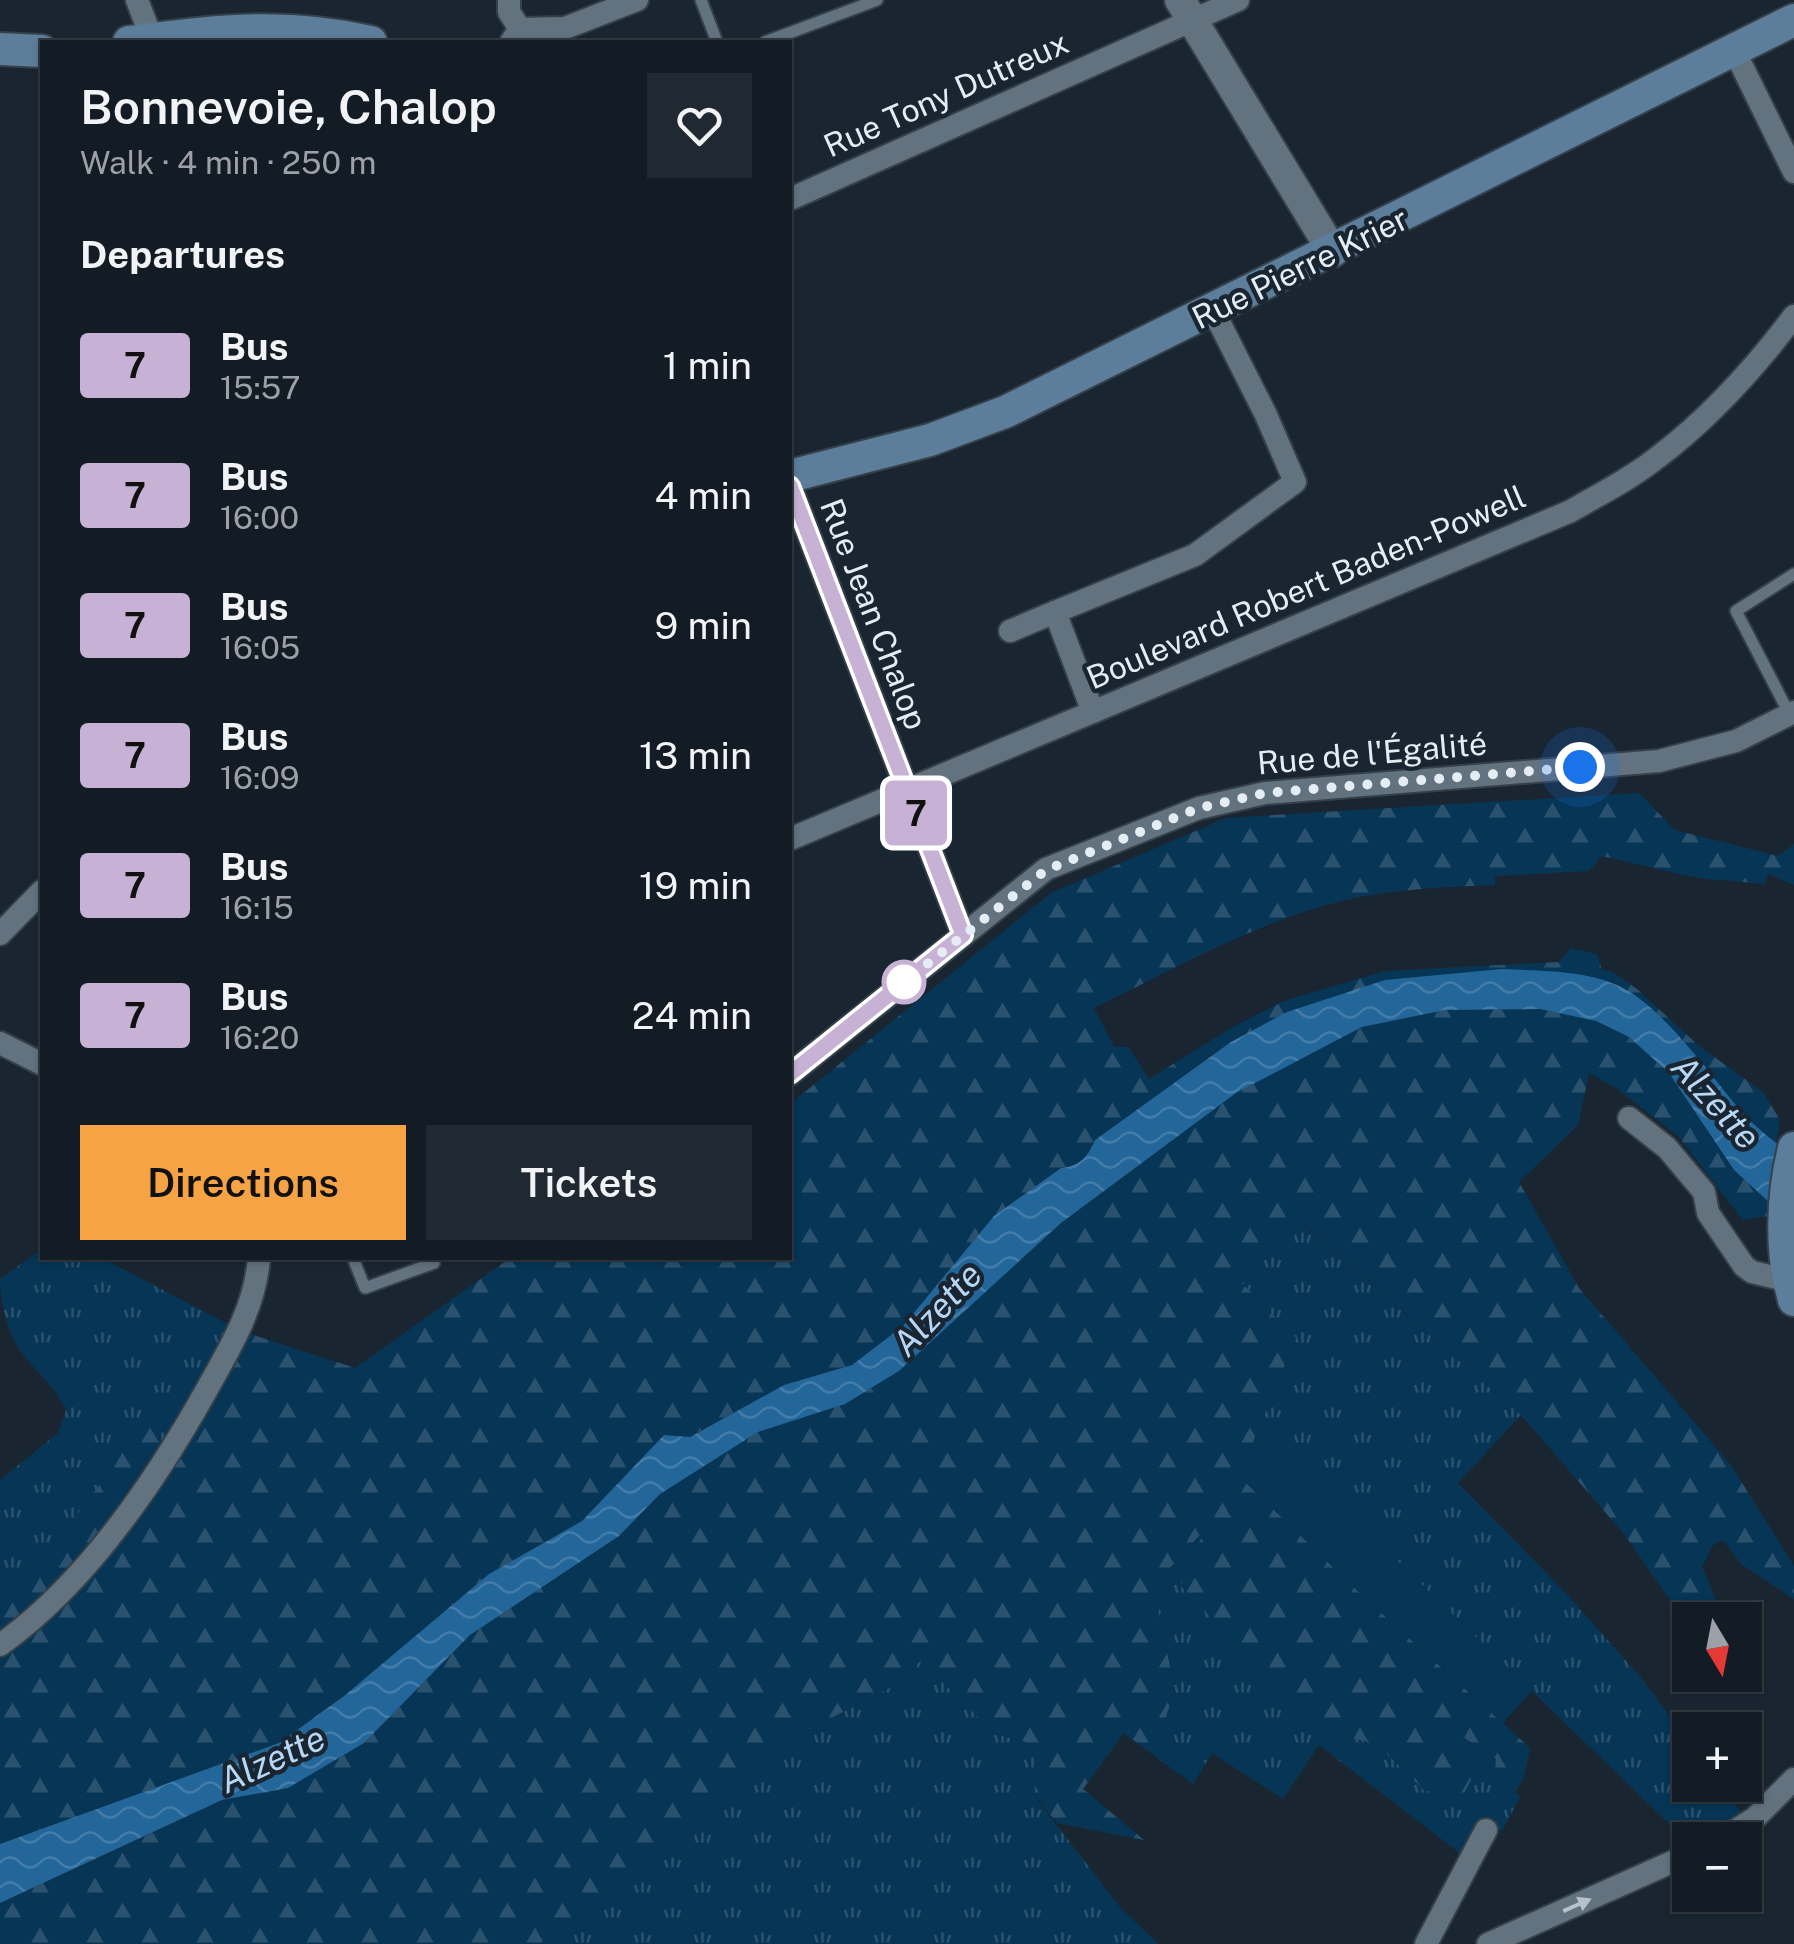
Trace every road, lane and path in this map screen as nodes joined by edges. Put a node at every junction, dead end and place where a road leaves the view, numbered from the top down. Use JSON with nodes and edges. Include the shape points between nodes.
{"nodes":[{"id":1,"x":137,"y":0,"type":"edge"},
{"id":2,"x":509,"y":0,"type":"edge"},
{"id":3,"x":637,"y":0,"type":"edge"},
{"id":4,"x":701,"y":0,"type":"edge"},
{"id":5,"x":877,"y":0,"type":"edge"},
{"id":6,"x":1238,"y":0,"type":"edge"},
{"id":7,"x":1186,"y":10,"type":"edge"},
{"id":8,"x":1794,"y":20,"type":"edge"},
{"id":9,"x":516,"y":36,"type":"edge"},
{"id":10,"x":141,"y":40,"type":"edge"},
{"id":11,"x":150,"y":40,"type":"edge"},
{"id":12,"x":362,"y":40,"type":"edge"},
{"id":13,"x":716,"y":40,"type":"edge"},
{"id":14,"x":769,"y":40,"type":"edge"},
{"id":15,"x":0,"y":50,"type":"edge"},
{"id":16,"x":1734,"y":50,"type":"junction"},
{"id":17,"x":40,"y":51,"type":"edge"},
{"id":18,"x":1794,"y":172,"type":"edge"},
{"id":19,"x":792,"y":197,"type":"edge"},
{"id":20,"x":1333,"y":252,"type":"junction"},
{"id":21,"x":1213,"y":310,"type":"junction"},
{"id":22,"x":1794,"y":316,"type":"edge"},
{"id":23,"x":792,"y":475,"type":"edge"},
{"id":24,"x":792,"y":491,"type":"edge"},
{"id":25,"x":1794,"y":574,"type":"edge"},
{"id":26,"x":1055,"y":612,"type":"junction"},
{"id":27,"x":1010,"y":631,"type":"dead end"},
{"id":28,"x":1093,"y":712,"type":"junction"},
{"id":29,"x":1792,"y":714,"type":"edge"},
{"id":30,"x":907,"y":790,"type":"junction"},
{"id":31,"x":792,"y":838,"type":"edge"},
{"id":32,"x":40,"y":893,"type":"edge"},
{"id":33,"x":0,"y":934,"type":"edge"},
{"id":34,"x":963,"y":935,"type":"junction"},
{"id":35,"x":0,"y":1043,"type":"edge"},
{"id":36,"x":40,"y":1063,"type":"edge"},
{"id":37,"x":792,"y":1072,"type":"edge"},
{"id":38,"x":1628,"y":1118,"type":"dead end"},
{"id":39,"x":1794,"y":1148,"type":"edge"},
{"id":40,"x":259,"y":1260,"type":"edge"},
{"id":41,"x":355,"y":1260,"type":"edge"},
{"id":42,"x":433,"y":1260,"type":"edge"},
{"id":43,"x":1792,"y":1287,"type":"edge"},
{"id":44,"x":0,"y":1644,"type":"edge"},
{"id":45,"x":1794,"y":1779,"type":"edge"},
{"id":46,"x":1749,"y":1822,"type":"edge"},
{"id":47,"x":1486,"y":1830,"type":"dead end"},
{"id":48,"x":1672,"y":1862,"type":"edge"},
{"id":49,"x":1426,"y":1944,"type":"edge"},
{"id":50,"x":1488,"y":1944,"type":"edge"}],
"edges":[{"from":1,"to":10,"type":"street"},
{"from":2,"to":9,"type":"street"},
{"from":3,"to":9,"type":"street","via":[[565,28]]},
{"from":4,"to":13,"type":"lane"},
{"from":5,"to":14,"type":"lane"},
{"from":6,"to":7,"type":"street","name":"Rue Tony Dutreux"},
{"from":7,"to":19,"type":"street","name":"Rue Tony Dutreux"},
{"from":7,"to":20,"type":"street"},
{"from":8,"to":16,"type":"main road","name":"Rue Pierre Krier"},
{"from":11,"to":12,"type":"main road","via":[[263,28]]},
{"from":15,"to":17,"type":"main road"},
{"from":16,"to":18,"type":"street"},
{"from":16,"to":20,"type":"main road","name":"Rue Pierre Krier"},
{"from":20,"to":21,"type":"main road","name":"Rue Pierre Krier"},
{"from":21,"to":23,"type":"main road","name":"Rue Pierre Krier","via":[[1005,412],[930,440]]},
{"from":21,"to":26,"type":"street","via":[[1294,482],[1195,555]]},
{"from":22,"to":28,"type":"street","name":"Boulevard Robert Baden-Powell","via":[[1699,423],[1655,460],[1571,511]]},
{"from":24,"to":30,"type":"street","name":"Rue Jean Chalop"},
{"from":25,"to":29,"type":"lane","via":[[1736,611]]},
{"from":26,"to":27,"type":"street"},
{"from":26,"to":28,"type":"street"},
{"from":28,"to":30,"type":"street","name":"Boulevard Robert Baden-Powell"},
{"from":29,"to":34,"type":"street","name":"Rue de l'Égalité","via":[[1736,741],[1659,760],[1265,793],[1199,808],[1046,870]]},
{"from":30,"to":31,"type":"street","name":"Boulevard Robert Baden-Powell"},
{"from":30,"to":34,"type":"street","name":"Rue Jean Chalop"},
{"from":32,"to":33,"type":"street"},
{"from":34,"to":37,"type":"street","name":"Rue de l'Égalité"},
{"from":35,"to":36,"type":"street"},
{"from":38,"to":43,"type":"street","via":[[1668,1148],[1704,1192],[1708,1213],[1744,1266]]},
{"from":39,"to":43,"type":"main road","via":[[1784,1232]]},
{"from":40,"to":44,"type":"street","via":[[240,1332],[169,1456],[49,1604]]},
{"from":41,"to":42,"type":"lane","via":[[365,1288]]},
{"from":45,"to":46,"type":"street"},
{"from":47,"to":49,"type":"street"},
{"from":50,"to":48,"type":"street","one_way":true}]}
